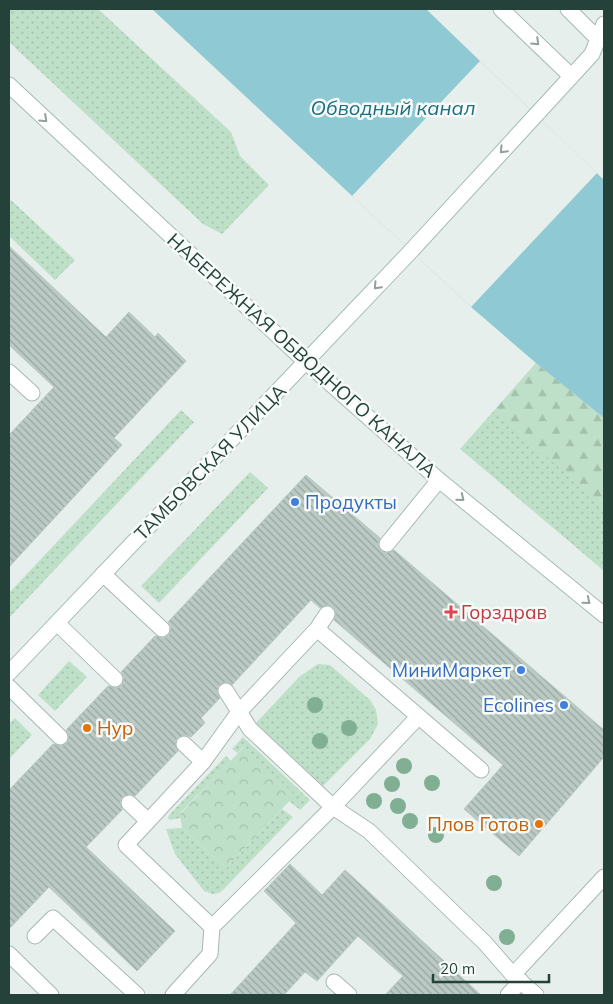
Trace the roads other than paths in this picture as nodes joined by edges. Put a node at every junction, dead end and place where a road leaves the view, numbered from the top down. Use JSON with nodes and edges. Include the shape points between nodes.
{"nodes":[{"id":1,"x":500,"y":9,"type":"edge"},
{"id":2,"x":568,"y":9,"type":"edge"},
{"id":3,"x":600,"y":42,"type":"edge"},
{"id":4,"x":571,"y":76,"type":"junction"},
{"id":5,"x":9,"y":86,"type":"edge"},
{"id":6,"x":306,"y":362,"type":"junction"},
{"id":7,"x":9,"y":372,"type":"edge"},
{"id":8,"x":32,"y":393,"type":"dead end"},
{"id":9,"x":439,"y":480,"type":"junction"},
{"id":10,"x":387,"y":544,"type":"dead end"},
{"id":11,"x":103,"y":574,"type":"junction"},
{"id":12,"x":327,"y":614,"type":"dead end"},
{"id":13,"x":604,"y":615,"type":"edge"},
{"id":14,"x":56,"y":623,"type":"junction"},
{"id":15,"x":162,"y":629,"type":"dead end"},
{"id":16,"x":317,"y":629,"type":"junction"},
{"id":17,"x":9,"y":673,"type":"edge"},
{"id":18,"x":115,"y":679,"type":"dead end"},
{"id":19,"x":9,"y":687,"type":"edge"},
{"id":20,"x":226,"y":691,"type":"dead end"},
{"id":21,"x":239,"y":712,"type":"junction"},
{"id":22,"x":418,"y":717,"type":"junction"},
{"id":23,"x":60,"y":737,"type":"dead end"},
{"id":24,"x":184,"y":744,"type":"dead end"},
{"id":25,"x":203,"y":762,"type":"junction"},
{"id":26,"x":481,"y":770,"type":"dead end"},
{"id":27,"x":128,"y":803,"type":"dead end"},
{"id":28,"x":333,"y":807,"type":"junction"},
{"id":29,"x":148,"y":821,"type":"junction"},
{"id":30,"x":604,"y":877,"type":"edge"},
{"id":31,"x":212,"y":927,"type":"junction"},
{"id":32,"x":35,"y":936,"type":"dead end"},
{"id":33,"x":9,"y":954,"type":"edge"},
{"id":34,"x":517,"y":978,"type":"junction"},
{"id":35,"x":334,"y":982,"type":"dead end"},
{"id":36,"x":51,"y":995,"type":"edge"},
{"id":37,"x":137,"y":995,"type":"edge"},
{"id":38,"x":173,"y":995,"type":"edge"},
{"id":39,"x":349,"y":995,"type":"edge"},
{"id":40,"x":508,"y":995,"type":"edge"},
{"id":41,"x":536,"y":995,"type":"edge"}],
"edges":[{"from":1,"to":4,"type":"main road","one_way":true},
{"from":2,"to":3,"type":"main road"},
{"from":3,"to":4,"type":"main road","name":"ТАМБОВСКАЯ УЛИЦА"},
{"from":4,"to":6,"type":"main road","name":"ТАМБОВСКАЯ УЛИЦА","one_way":true},
{"from":5,"to":6,"type":"main road","name":"НАБЕРЕЖНАЯ ОБВОДНОГО КАНАЛА","one_way":true},
{"from":6,"to":9,"type":"main road","name":"НАБЕРЕЖНАЯ ОБВОДНОГО КАНАЛА"},
{"from":6,"to":11,"type":"main road","name":"ТАМБОВСКАЯ УЛИЦА"},
{"from":7,"to":8,"type":"main road"},
{"from":9,"to":10,"type":"main road"},
{"from":9,"to":13,"type":"main road","name":"НАБЕРЕЖНАЯ ОБВОДНОГО КАНАЛА","one_way":true},
{"from":11,"to":14,"type":"main road","name":"ТАМБОВСКАЯ УЛИЦА"},
{"from":11,"to":15,"type":"main road"},
{"from":12,"to":16,"type":"main road"},
{"from":14,"to":17,"type":"main road","name":"ТАМБОВСКАЯ УЛИЦА"},
{"from":14,"to":18,"type":"main road"},
{"from":16,"to":21,"type":"main road"},
{"from":16,"to":22,"type":"main road"},
{"from":19,"to":23,"type":"main road"},
{"from":20,"to":21,"type":"main road"},
{"from":21,"to":25,"type":"main road"},
{"from":21,"to":28,"type":"main road","via":[[250,729]]},
{"from":22,"to":26,"type":"main road"},
{"from":22,"to":28,"type":"main road"},
{"from":24,"to":25,"type":"main road"},
{"from":25,"to":29,"type":"main road"},
{"from":27,"to":29,"type":"main road"},
{"from":28,"to":31,"type":"main road"},
{"from":28,"to":34,"type":"main road","via":[[369,831]]},
{"from":29,"to":31,"type":"main road","via":[[126,845]]},
{"from":30,"to":34,"type":"main road"},
{"from":31,"to":38,"type":"main road","via":[[210,954]]},
{"from":32,"to":37,"type":"main road","via":[[53,918]]},
{"from":33,"to":36,"type":"main road"},
{"from":34,"to":40,"type":"main road"},
{"from":34,"to":41,"type":"main road"},
{"from":35,"to":39,"type":"main road"}]}
